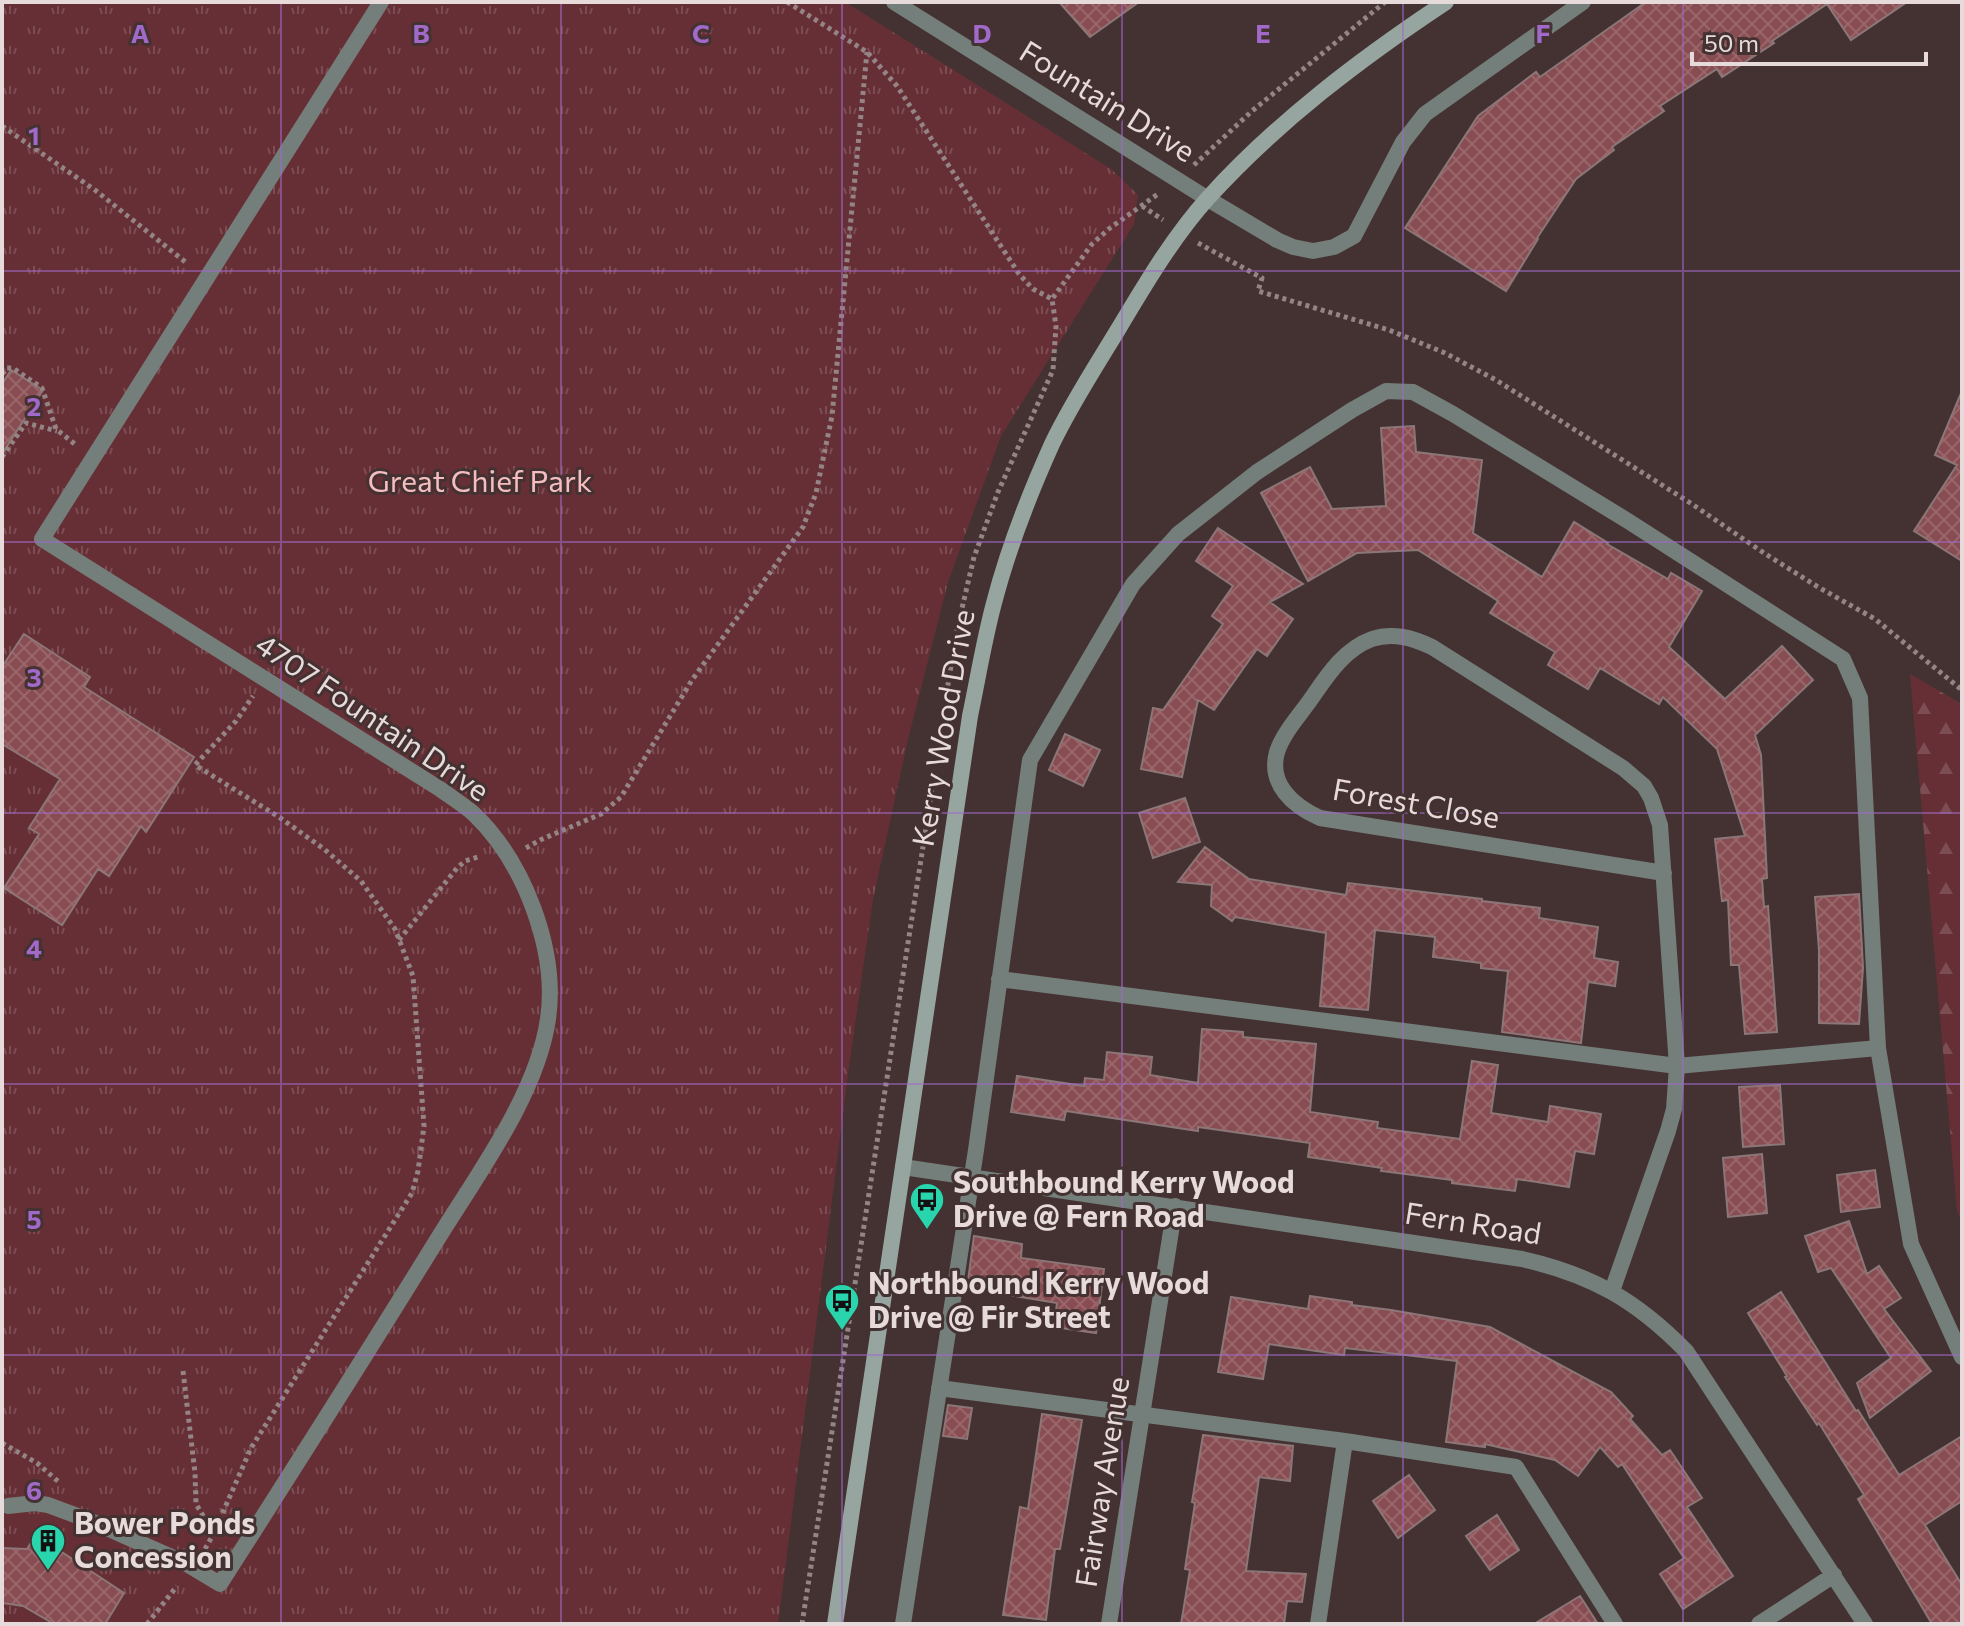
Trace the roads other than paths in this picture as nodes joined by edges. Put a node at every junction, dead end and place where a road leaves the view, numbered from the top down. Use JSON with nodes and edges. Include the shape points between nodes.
{"nodes":[{"id":1,"x":381,"y":2,"type":"edge"},
{"id":2,"x":894,"y":2,"type":"edge"},
{"id":3,"x":1446,"y":2,"type":"edge"},
{"id":4,"x":1583,"y":2,"type":"edge"},
{"id":5,"x":1208,"y":199,"type":"junction"},
{"id":6,"x":1664,"y":873,"type":"junction"},
{"id":7,"x":999,"y":979,"type":"junction"},
{"id":8,"x":1878,"y":1048,"type":"junction"},
{"id":9,"x":1677,"y":1066,"type":"junction"},
{"id":10,"x":903,"y":1167,"type":"junction"},
{"id":11,"x":972,"y":1177,"type":"junction"},
{"id":12,"x":1175,"y":1206,"type":"junction"},
{"id":13,"x":1612,"y":1291,"type":"junction"},
{"id":14,"x":1962,"y":1357,"type":"edge"},
{"id":15,"x":939,"y":1388,"type":"junction"},
{"id":16,"x":1142,"y":1416,"type":"junction"},
{"id":17,"x":1345,"y":1441,"type":"junction"},
{"id":18,"x":8,"y":1506,"type":"dead end"},
{"id":19,"x":1834,"y":1575,"type":"junction"},
{"id":20,"x":835,"y":1624,"type":"edge"},
{"id":21,"x":903,"y":1624,"type":"edge"},
{"id":22,"x":1109,"y":1624,"type":"edge"},
{"id":23,"x":1318,"y":1624,"type":"edge"},
{"id":24,"x":1615,"y":1624,"type":"edge"},
{"id":25,"x":1759,"y":1624,"type":"edge"},
{"id":26,"x":1865,"y":1624,"type":"edge"}],
"edges":[{"from":1,"to":18,"type":"street","name":"4707 Fountain Drive","via":[[42,539],[440,789],[485,826],[521,878],[536,914],[549,988],[543,1040],[527,1086],[498,1141],[220,1584],[48,1505]]},
{"from":2,"to":5,"type":"street","name":"Fountain Drive"},
{"from":3,"to":5,"type":"street","name":"Kerry Wood Drive","via":[[1305,106]]},
{"from":4,"to":5,"type":"street","name":"Fountain Drive","via":[[1425,114],[1403,142],[1354,236],[1334,247],[1293,247]]},
{"from":5,"to":10,"type":"street","name":"Kerry Wood Drive","via":[[1136,300],[1054,441],[1024,509],[994,601],[970,716]]},
{"from":6,"to":6,"type":"street","name":"Forest Close","via":[[1660,825],[1644,786],[1418,641],[1388,636],[1356,647],[1329,673],[1278,749],[1275,765],[1282,789],[1305,812],[1320,818]]},
{"from":6,"to":9,"type":"street","name":"Forest Close"},
{"from":7,"to":8,"type":"street","via":[[1030,760],[1133,584],[1178,534],[1257,472],[1386,391],[1413,392],[1843,659],[1860,698]]},
{"from":7,"to":9,"type":"street"},
{"from":7,"to":11,"type":"street"},
{"from":8,"to":9,"type":"street"},
{"from":8,"to":14,"type":"street","via":[[1911,1244]]},
{"from":9,"to":13,"type":"street","name":"Forest Close","via":[[1668,1131]]},
{"from":10,"to":11,"type":"street","name":"Fern Road"},
{"from":10,"to":20,"type":"street","name":"Kerry Wood Drive"},
{"from":11,"to":12,"type":"street","name":"Fern Road"},
{"from":11,"to":15,"type":"street"},
{"from":12,"to":13,"type":"street","name":"Fern Road","via":[[1522,1259],[1579,1275]]},
{"from":12,"to":16,"type":"street","name":"Fairway Avenue"},
{"from":13,"to":19,"type":"street","name":"Fern Road","via":[[1686,1351]]},
{"from":15,"to":16,"type":"street"},
{"from":15,"to":21,"type":"street"},
{"from":16,"to":17,"type":"street"},
{"from":16,"to":22,"type":"street","name":"Fairway Avenue"},
{"from":17,"to":23,"type":"street"},
{"from":17,"to":24,"type":"street","via":[[1516,1467]]},
{"from":19,"to":25,"type":"street"},
{"from":19,"to":26,"type":"street","name":"Fern Road"}]}
